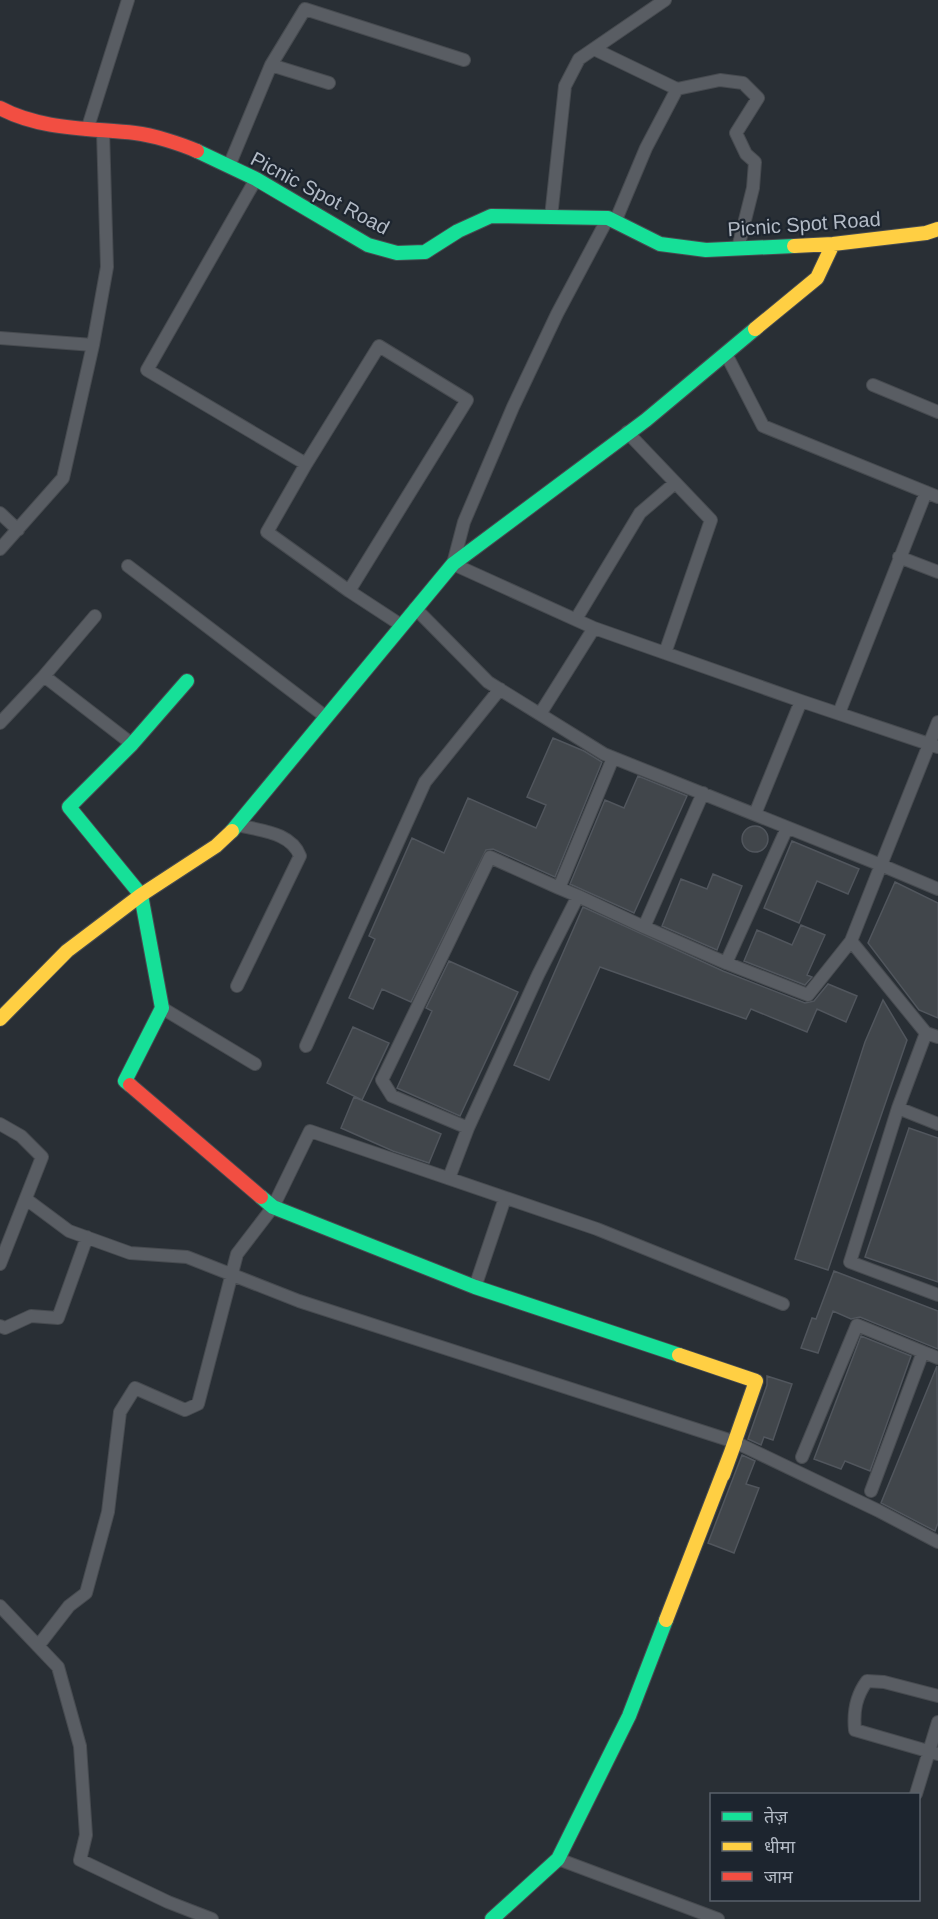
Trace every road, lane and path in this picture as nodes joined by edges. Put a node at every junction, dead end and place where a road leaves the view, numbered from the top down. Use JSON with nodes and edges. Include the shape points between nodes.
{"nodes":[{"id":1,"x":128,"y":0,"type":"edge"},
{"id":2,"x":665,"y":0,"type":"edge"},
{"id":3,"x":594,"y":49,"type":"junction"},
{"id":4,"x":464,"y":60,"type":"dead end"},
{"id":5,"x":271,"y":65,"type":"junction"},
{"id":6,"x":329,"y":83,"type":"dead end"},
{"id":7,"x":677,"y":89,"type":"junction"},
{"id":8,"x":0,"y":108,"type":"edge"},
{"id":9,"x":87,"y":130,"type":"junction"},
{"id":10,"x":103,"y":131,"type":"junction"},
{"id":11,"x":229,"y":166,"type":"junction"},
{"id":12,"x":256,"y":179,"type":"junction"},
{"id":13,"x":552,"y":217,"type":"junction"},
{"id":14,"x":611,"y":220,"type":"junction"},
{"id":15,"x":938,"y":229,"type":"edge"},
{"id":16,"x":833,"y":244,"type":"junction"},
{"id":17,"x":738,"y":248,"type":"junction"},
{"id":18,"x":0,"y":338,"type":"edge"},
{"id":19,"x":93,"y":345,"type":"junction"},
{"id":20,"x":726,"y":354,"type":"junction"},
{"id":21,"x":873,"y":385,"type":"dead end"},
{"id":22,"x":938,"y":412,"type":"edge"},
{"id":23,"x":627,"y":432,"type":"junction"},
{"id":24,"x":306,"y":464,"type":"junction"},
{"id":25,"x":675,"y":483,"type":"junction"},
{"id":26,"x":926,"y":492,"type":"junction"},
{"id":27,"x":938,"y":496,"type":"edge"},
{"id":28,"x":0,"y":513,"type":"edge"},
{"id":29,"x":18,"y":530,"type":"junction"},
{"id":30,"x":0,"y":549,"type":"edge"},
{"id":31,"x":899,"y":557,"type":"junction"},
{"id":32,"x":453,"y":564,"type":"junction"},
{"id":33,"x":128,"y":566,"type":"dead end"},
{"id":34,"x":938,"y":572,"type":"edge"},
{"id":35,"x":349,"y":591,"type":"junction"},
{"id":36,"x":415,"y":608,"type":"junction"},
{"id":37,"x":95,"y":616,"type":"dead end"},
{"id":38,"x":576,"y":619,"type":"junction"},
{"id":39,"x":401,"y":625,"type":"junction"},
{"id":40,"x":594,"y":628,"type":"junction"},
{"id":41,"x":665,"y":653,"type":"junction"},
{"id":42,"x":44,"y":676,"type":"junction"},
{"id":43,"x":187,"y":681,"type":"dead end"},
{"id":44,"x":500,"y":689,"type":"junction"},
{"id":45,"x":801,"y":701,"type":"junction"},
{"id":46,"x":839,"y":713,"type":"junction"},
{"id":47,"x":540,"y":714,"type":"junction"},
{"id":48,"x":326,"y":717,"type":"junction"},
{"id":49,"x":938,"y":722,"type":"edge"},
{"id":50,"x":0,"y":723,"type":"edge"},
{"id":51,"x":132,"y":744,"type":"junction"},
{"id":52,"x":934,"y":746,"type":"edge"},
{"id":53,"x":613,"y":758,"type":"junction"},
{"id":54,"x":703,"y":793,"type":"junction"},
{"id":55,"x":755,"y":814,"type":"junction"},
{"id":56,"x":238,"y":825,"type":"junction"},
{"id":57,"x":787,"y":828,"type":"junction"},
{"id":58,"x":881,"y":865,"type":"junction"},
{"id":59,"x":560,"y":888,"type":"junction"},
{"id":60,"x":938,"y":889,"type":"edge"},
{"id":61,"x":141,"y":895,"type":"junction"},
{"id":62,"x":578,"y":896,"type":"junction"},
{"id":63,"x":644,"y":927,"type":"junction"},
{"id":64,"x":850,"y":941,"type":"junction"},
{"id":65,"x":726,"y":963,"type":"junction"},
{"id":66,"x":237,"y":986,"type":"dead end"},
{"id":67,"x":162,"y":1008,"type":"junction"},
{"id":68,"x":0,"y":1019,"type":"edge"},
{"id":69,"x":932,"y":1035,"type":"edge"},
{"id":70,"x":306,"y":1046,"type":"dead end"},
{"id":71,"x":255,"y":1064,"type":"dead end"},
{"id":72,"x":898,"y":1108,"type":"junction"},
{"id":73,"x":0,"y":1124,"type":"edge"},
{"id":74,"x":938,"y":1124,"type":"edge"},
{"id":75,"x":468,"y":1128,"type":"junction"},
{"id":76,"x":449,"y":1178,"type":"junction"},
{"id":77,"x":505,"y":1198,"type":"junction"},
{"id":78,"x":26,"y":1200,"type":"junction"},
{"id":79,"x":273,"y":1207,"type":"junction"},
{"id":80,"x":87,"y":1237,"type":"junction"},
{"id":81,"x":0,"y":1264,"type":"edge"},
{"id":82,"x":232,"y":1275,"type":"junction"},
{"id":83,"x":475,"y":1287,"type":"junction"},
{"id":84,"x":938,"y":1295,"type":"edge"},
{"id":85,"x":783,"y":1304,"type":"dead end"},
{"id":86,"x":0,"y":1326,"type":"edge"},
{"id":87,"x":923,"y":1352,"type":"junction"},
{"id":88,"x":938,"y":1358,"type":"edge"},
{"id":89,"x":735,"y":1442,"type":"junction"},
{"id":90,"x":802,"y":1457,"type":"dead end"},
{"id":91,"x":871,"y":1491,"type":"dead end"},
{"id":92,"x":938,"y":1542,"type":"edge"},
{"id":93,"x":0,"y":1606,"type":"edge"},
{"id":94,"x":38,"y":1646,"type":"junction"},
{"id":95,"x":938,"y":1696,"type":"edge"},
{"id":96,"x":938,"y":1722,"type":"edge"},
{"id":97,"x":933,"y":1753,"type":"edge"},
{"id":98,"x":916,"y":1793,"type":"edge"},
{"id":99,"x":558,"y":1859,"type":"junction"},
{"id":100,"x":212,"y":1919,"type":"edge"},
{"id":101,"x":492,"y":1919,"type":"edge"},
{"id":102,"x":718,"y":1919,"type":"edge"}],
"edges":[{"from":1,"to":9,"type":"street"},
{"from":2,"to":3,"type":"street"},
{"from":3,"to":7,"type":"street"},
{"from":3,"to":13,"type":"street","via":[[579,59],[565,86]]},
{"from":4,"to":5,"type":"street","via":[[305,9]]},
{"from":5,"to":6,"type":"street"},
{"from":5,"to":11,"type":"street"},
{"from":7,"to":14,"type":"street"},
{"from":7,"to":17,"type":"street","via":[[720,80],[743,83],[758,98],[736,133],[746,154],[755,162],[753,188]]},
{"from":8,"to":9,"type":"street","name":"Picnic Spot Road","via":[[66,128]]},
{"from":9,"to":10,"type":"street","name":"Picnic Spot Road"},
{"from":10,"to":11,"type":"street","name":"Picnic Spot Road","via":[[138,133],[190,148]]},
{"from":10,"to":19,"type":"street","via":[[107,267]]},
{"from":11,"to":12,"type":"street","name":"Picnic Spot Road"},
{"from":12,"to":13,"type":"street","name":"Picnic Spot Road","via":[[368,245],[397,253],[425,252],[490,216]]},
{"from":12,"to":24,"type":"street","via":[[147,370]]},
{"from":13,"to":14,"type":"street","name":"Picnic Spot Road"},
{"from":14,"to":17,"type":"street","name":"Picnic Spot Road","via":[[660,244],[706,250]]},
{"from":14,"to":32,"type":"street","via":[[557,314],[513,407],[464,522]]},
{"from":15,"to":16,"type":"street","name":"Picnic Spot Road"},
{"from":16,"to":17,"type":"street","name":"Picnic Spot Road"},
{"from":16,"to":20,"type":"street","via":[[817,278]]},
{"from":18,"to":19,"type":"street"},
{"from":19,"to":29,"type":"street","via":[[63,478]]},
{"from":20,"to":23,"type":"street"},
{"from":20,"to":26,"type":"street","via":[[763,426]]},
{"from":21,"to":22,"type":"street"},
{"from":23,"to":25,"type":"street"},
{"from":23,"to":32,"type":"street"},
{"from":24,"to":35,"type":"street","via":[[267,532]]},
{"from":24,"to":35,"type":"street","via":[[380,346],[467,400]]},
{"from":25,"to":38,"type":"street","via":[[640,513]]},
{"from":25,"to":41,"type":"street","via":[[711,520]]},
{"from":26,"to":27,"type":"street"},
{"from":26,"to":31,"type":"street"},
{"from":28,"to":29,"type":"street"},
{"from":29,"to":30,"type":"street"},
{"from":31,"to":34,"type":"street"},
{"from":31,"to":46,"type":"street"},
{"from":32,"to":36,"type":"street"},
{"from":32,"to":38,"type":"street"},
{"from":33,"to":48,"type":"street"},
{"from":35,"to":39,"type":"street"},
{"from":36,"to":39,"type":"street"},
{"from":36,"to":44,"type":"street","via":[[488,682]]},
{"from":37,"to":42,"type":"street"},
{"from":38,"to":40,"type":"street"},
{"from":39,"to":48,"type":"street"},
{"from":40,"to":41,"type":"street"},
{"from":40,"to":47,"type":"street"},
{"from":41,"to":45,"type":"street"},
{"from":42,"to":50,"type":"street"},
{"from":42,"to":51,"type":"street"},
{"from":43,"to":51,"type":"street"},
{"from":44,"to":47,"type":"street"},
{"from":44,"to":70,"type":"street","via":[[424,782]]},
{"from":45,"to":46,"type":"street"},
{"from":45,"to":55,"type":"street"},
{"from":46,"to":52,"type":"street"},
{"from":47,"to":53,"type":"street"},
{"from":48,"to":56,"type":"street"},
{"from":49,"to":52,"type":"street"},
{"from":51,"to":61,"type":"street","via":[[69,807]]},
{"from":52,"to":58,"type":"street"},
{"from":53,"to":54,"type":"street"},
{"from":53,"to":59,"type":"street"},
{"from":54,"to":55,"type":"street"},
{"from":54,"to":63,"type":"street"},
{"from":55,"to":57,"type":"street"},
{"from":56,"to":61,"type":"street","via":[[216,846]]},
{"from":56,"to":66,"type":"street","via":[[285,838],[300,856]]},
{"from":57,"to":58,"type":"street"},
{"from":57,"to":65,"type":"street"},
{"from":58,"to":60,"type":"street"},
{"from":58,"to":64,"type":"street"},
{"from":59,"to":62,"type":"street"},
{"from":59,"to":75,"type":"street","via":[[490,857],[382,1080],[392,1096]]},
{"from":61,"to":67,"type":"street"},
{"from":61,"to":68,"type":"street","via":[[67,951]]},
{"from":62,"to":63,"type":"street"},
{"from":62,"to":75,"type":"street"},
{"from":63,"to":65,"type":"street"},
{"from":64,"to":65,"type":"street","via":[[808,995]]},
{"from":64,"to":69,"type":"street"},
{"from":67,"to":71,"type":"street"},
{"from":67,"to":79,"type":"street","via":[[124,1081]]},
{"from":69,"to":72,"type":"street"},
{"from":72,"to":74,"type":"street"},
{"from":72,"to":84,"type":"street","via":[[850,1262]]},
{"from":73,"to":78,"type":"street","via":[[21,1136],[42,1157]]},
{"from":75,"to":76,"type":"street"},
{"from":76,"to":77,"type":"street"},
{"from":76,"to":79,"type":"street","via":[[310,1131]]},
{"from":77,"to":83,"type":"street"},
{"from":77,"to":85,"type":"street","via":[[597,1229]]},
{"from":78,"to":80,"type":"street","via":[[69,1231]]},
{"from":78,"to":81,"type":"street"},
{"from":79,"to":82,"type":"street","via":[[237,1254]]},
{"from":79,"to":83,"type":"street"},
{"from":80,"to":82,"type":"street","via":[[130,1252],[186,1257]]},
{"from":80,"to":86,"type":"street","via":[[58,1318],[32,1316],[5,1328]]},
{"from":82,"to":89,"type":"street","via":[[299,1301]]},
{"from":82,"to":94,"type":"street","via":[[198,1404],[185,1410],[135,1388],[120,1412],[108,1512],[86,1593],[69,1606]]},
{"from":83,"to":89,"type":"street","via":[[756,1381]]},
{"from":87,"to":88,"type":"street"},
{"from":87,"to":90,"type":"street","via":[[857,1325]]},
{"from":87,"to":91,"type":"street"},
{"from":89,"to":92,"type":"street"},
{"from":89,"to":99,"type":"street","via":[[629,1716]]},
{"from":93,"to":94,"type":"street"},
{"from":94,"to":100,"type":"street","via":[[58,1666],[80,1746],[86,1835],[80,1860]]},
{"from":95,"to":97,"type":"street","via":[[867,1681],[853,1711],[855,1730]]},
{"from":96,"to":97,"type":"street"},
{"from":97,"to":98,"type":"street"},
{"from":99,"to":101,"type":"street"},
{"from":99,"to":102,"type":"street"}]}
